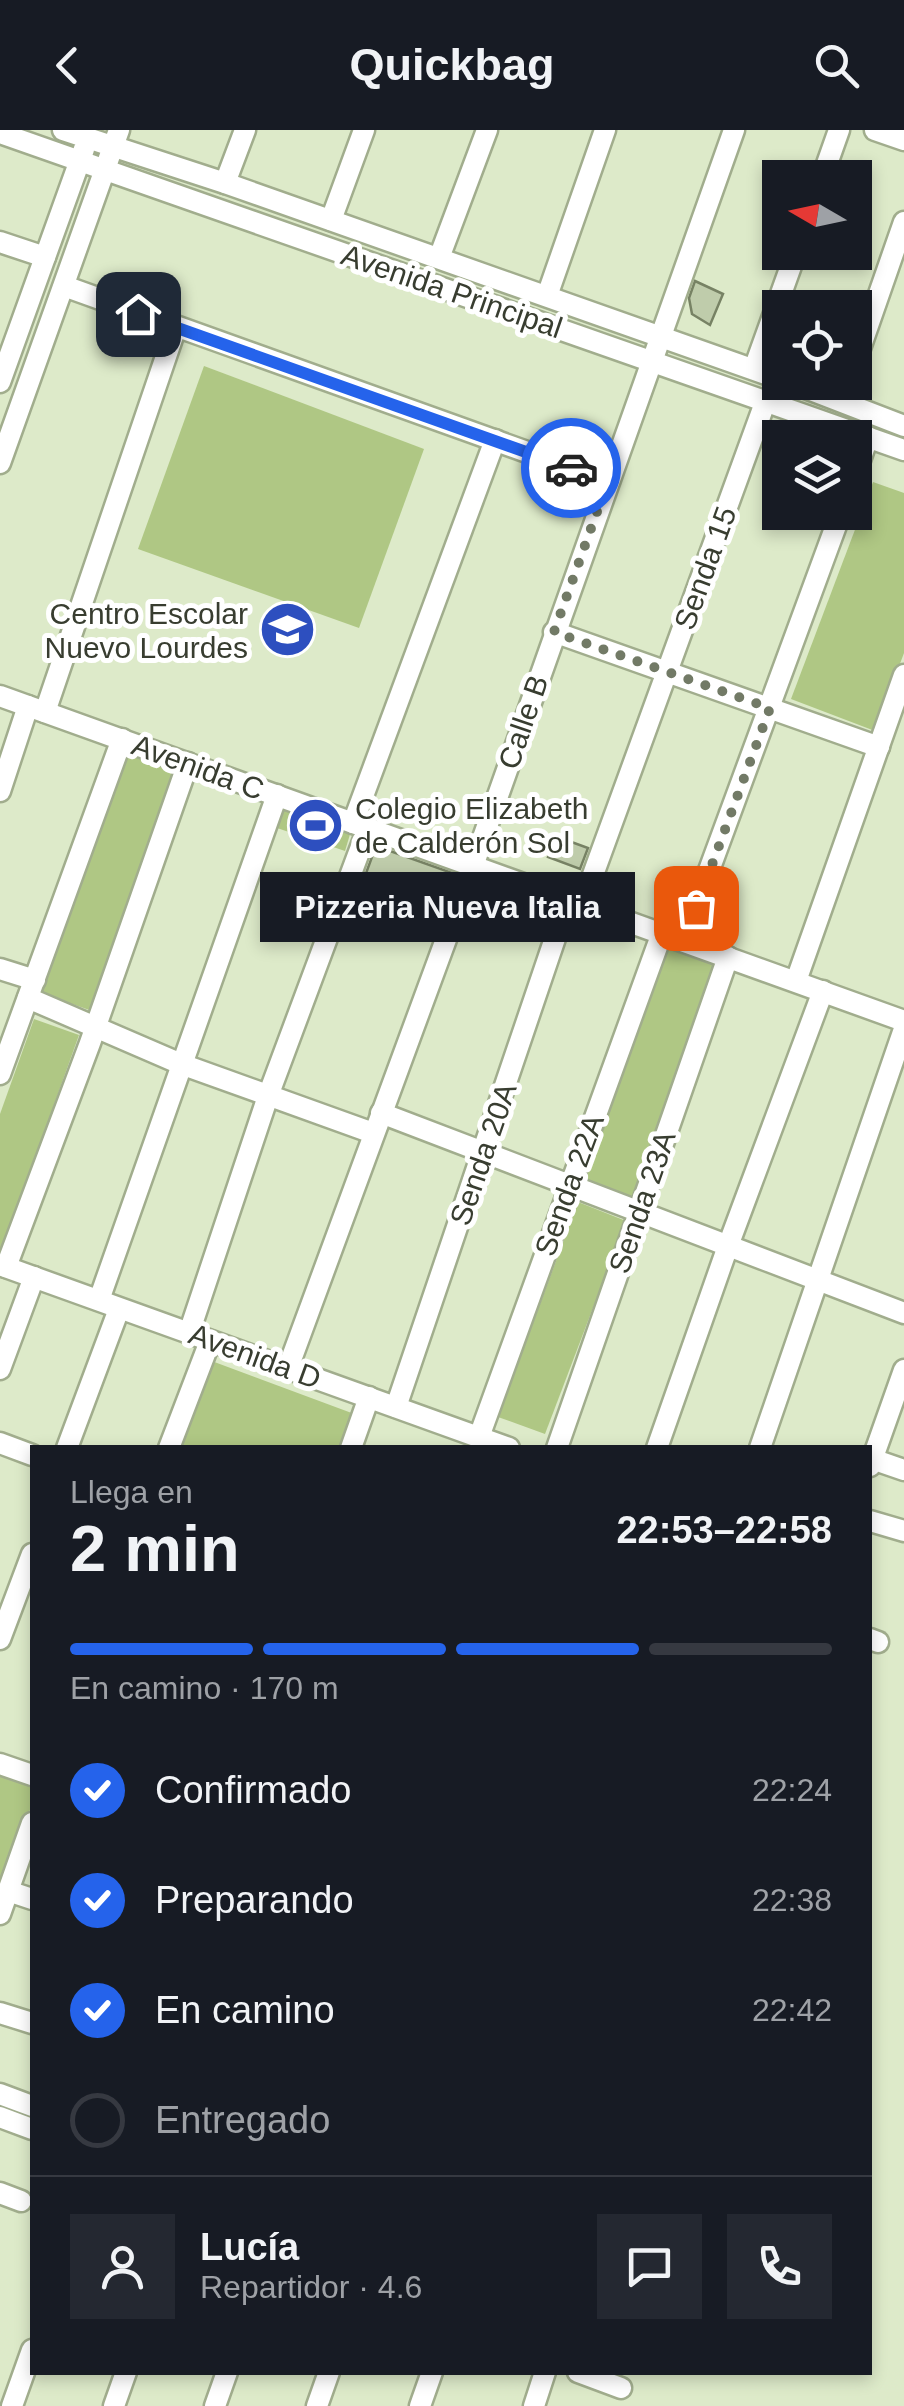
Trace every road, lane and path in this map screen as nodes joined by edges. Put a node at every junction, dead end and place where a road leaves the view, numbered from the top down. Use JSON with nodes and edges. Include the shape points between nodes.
{"nodes":[{"id":1,"x":62,"y":130,"type":"edge"},
{"id":2,"x":244,"y":130,"type":"edge"},
{"id":3,"x":364,"y":130,"type":"edge"},
{"id":4,"x":487,"y":130,"type":"edge"},
{"id":5,"x":605,"y":130,"type":"edge"},
{"id":6,"x":734,"y":130,"type":"edge"},
{"id":7,"x":839,"y":130,"type":"edge"},
{"id":8,"x":875,"y":130,"type":"edge"},
{"id":9,"x":0,"y":133,"type":"edge"},
{"id":10,"x":89,"y":135,"type":"edge"},
{"id":11,"x":115,"y":139,"type":"edge"},
{"id":12,"x":904,"y":140,"type":"edge"},
{"id":13,"x":828,"y":160,"type":"edge"},
{"id":14,"x":79,"y":162,"type":"junction"},
{"id":15,"x":104,"y":171,"type":"junction"},
{"id":16,"x":225,"y":183,"type":"junction"},
{"id":17,"x":331,"y":220,"type":"junction"},
{"id":18,"x":904,"y":222,"type":"edge"},
{"id":19,"x":0,"y":242,"type":"edge"},
{"id":20,"x":45,"y":257,"type":"junction"},
{"id":21,"x":439,"y":258,"type":"junction"},
{"id":22,"x":790,"y":270,"type":"edge"},
{"id":23,"x":64,"y":286,"type":"junction"},
{"id":24,"x":547,"y":296,"type":"junction"},
{"id":25,"x":872,"y":314,"type":"edge"},
{"id":26,"x":176,"y":327,"type":"junction"},
{"id":27,"x":661,"y":336,"type":"junction"},
{"id":28,"x":652,"y":360,"type":"junction"},
{"id":29,"x":754,"y":369,"type":"junction"},
{"id":30,"x":762,"y":372,"type":"edge"},
{"id":31,"x":0,"y":382,"type":"edge"},
{"id":32,"x":762,"y":399,"type":"edge"},
{"id":33,"x":766,"y":400,"type":"joint"},
{"id":34,"x":859,"y":400,"type":"edge"},
{"id":35,"x":821,"y":420,"type":"edge"},
{"id":36,"x":904,"y":426,"type":"edge"},
{"id":37,"x":872,"y":438,"type":"edge"},
{"id":38,"x":495,"y":440,"type":"junction"},
{"id":39,"x":904,"y":450,"type":"edge"},
{"id":40,"x":0,"y":463,"type":"edge"},
{"id":41,"x":608,"y":481,"type":"junction"},
{"id":42,"x":834,"y":530,"type":"edge"},
{"id":43,"x":554,"y":632,"type":"junction"},
{"id":44,"x":667,"y":672,"type":"junction"},
{"id":45,"x":904,"y":674,"type":"edge"},
{"id":46,"x":0,"y":696,"type":"edge"},
{"id":47,"x":770,"y":708,"type":"junction"},
{"id":48,"x":36,"y":709,"type":"junction"},
{"id":49,"x":897,"y":717,"type":"edge"},
{"id":50,"x":122,"y":740,"type":"junction"},
{"id":51,"x":879,"y":746,"type":"junction"},
{"id":52,"x":188,"y":763,"type":"junction"},
{"id":53,"x":0,"y":791,"type":"edge"},
{"id":54,"x":277,"y":795,"type":"junction"},
{"id":55,"x":360,"y":825,"type":"junction"},
{"id":56,"x":473,"y":866,"type":"junction"},
{"id":57,"x":575,"y":902,"type":"junction"},
{"id":58,"x":662,"y":934,"type":"junction"},
{"id":59,"x":683,"y":941,"type":"junction"},
{"id":60,"x":728,"y":958,"type":"junction"},
{"id":61,"x":0,"y":969,"type":"edge"},
{"id":62,"x":796,"y":981,"type":"junction"},
{"id":63,"x":31,"y":989,"type":"junction"},
{"id":64,"x":822,"y":991,"type":"junction"},
{"id":65,"x":904,"y":1021,"type":"edge"},
{"id":66,"x":95,"y":1028,"type":"junction"},
{"id":67,"x":904,"y":1028,"type":"edge"},
{"id":68,"x":181,"y":1064,"type":"junction"},
{"id":69,"x":0,"y":1074,"type":"edge"},
{"id":70,"x":268,"y":1096,"type":"junction"},
{"id":71,"x":377,"y":1123,"type":"junction"},
{"id":72,"x":484,"y":1153,"type":"junction"},
{"id":73,"x":568,"y":1185,"type":"junction"},
{"id":74,"x":639,"y":1212,"type":"junction"},
{"id":75,"x":728,"y":1246,"type":"junction"},
{"id":76,"x":3,"y":1266,"type":"edge"},
{"id":77,"x":34,"y":1278,"type":"junction"},
{"id":78,"x":818,"y":1280,"type":"junction"},
{"id":79,"x":99,"y":1300,"type":"junction"},
{"id":80,"x":120,"y":1308,"type":"junction"},
{"id":81,"x":904,"y":1313,"type":"edge"},
{"id":82,"x":189,"y":1333,"type":"junction"},
{"id":83,"x":210,"y":1340,"type":"junction"},
{"id":84,"x":0,"y":1368,"type":"edge"},
{"id":85,"x":288,"y":1368,"type":"junction"},
{"id":86,"x":904,"y":1370,"type":"edge"},
{"id":87,"x":369,"y":1398,"type":"junction"},
{"id":88,"x":396,"y":1407,"type":"junction"},
{"id":89,"x":467,"y":1438,"type":"edge"},
{"id":90,"x":0,"y":1443,"type":"edge"},
{"id":91,"x":69,"y":1445,"type":"edge"},
{"id":92,"x":171,"y":1445,"type":"edge"},
{"id":93,"x":352,"y":1445,"type":"edge"},
{"id":94,"x":496,"y":1445,"type":"edge"},
{"id":95,"x":558,"y":1445,"type":"edge"},
{"id":96,"x":658,"y":1445,"type":"edge"},
{"id":97,"x":761,"y":1445,"type":"edge"},
{"id":98,"x":30,"y":1454,"type":"edge"},
{"id":99,"x":872,"y":1459,"type":"edge"},
{"id":100,"x":872,"y":1462,"type":"edge"},
{"id":101,"x":904,"y":1470,"type":"edge"},
{"id":102,"x":872,"y":1522,"type":"edge"},
{"id":103,"x":904,"y":1531,"type":"edge"},
{"id":104,"x":30,"y":1559,"type":"edge"},
{"id":105,"x":0,"y":1639,"type":"edge"},
{"id":106,"x":0,"y":1764,"type":"edge"},
{"id":107,"x":30,"y":1774,"type":"edge"},
{"id":108,"x":30,"y":1829,"type":"edge"},
{"id":109,"x":8,"y":1891,"type":"junction"},
{"id":110,"x":30,"y":1898,"type":"edge"},
{"id":111,"x":0,"y":1914,"type":"edge"},
{"id":112,"x":0,"y":2013,"type":"edge"},
{"id":113,"x":30,"y":2021,"type":"edge"},
{"id":114,"x":0,"y":2094,"type":"edge"},
{"id":115,"x":30,"y":2105,"type":"edge"},
{"id":116,"x":0,"y":2117,"type":"edge"},
{"id":117,"x":30,"y":2128,"type":"edge"},
{"id":118,"x":0,"y":2194,"type":"edge"},
{"id":119,"x":21,"y":2201,"type":"dead end"},
{"id":120,"x":30,"y":2356,"type":"edge"},
{"id":121,"x":125,"y":2375,"type":"edge"},
{"id":122,"x":226,"y":2375,"type":"edge"},
{"id":123,"x":328,"y":2375,"type":"edge"},
{"id":124,"x":431,"y":2375,"type":"edge"},
{"id":125,"x":544,"y":2375,"type":"edge"},
{"id":126,"x":586,"y":2375,"type":"edge"},
{"id":127,"x":620,"y":2388,"type":"dead end"},
{"id":128,"x":12,"y":2406,"type":"edge"},
{"id":129,"x":114,"y":2406,"type":"edge"},
{"id":130,"x":215,"y":2406,"type":"edge"},
{"id":131,"x":317,"y":2406,"type":"edge"},
{"id":132,"x":420,"y":2406,"type":"edge"},
{"id":133,"x":534,"y":2406,"type":"edge"}],
"edges":[{"from":1,"to":10,"type":"street","name":"Avenida Principal"},
{"from":2,"to":16,"type":"street"},
{"from":3,"to":17,"type":"street"},
{"from":4,"to":21,"type":"street"},
{"from":5,"to":24,"type":"street"},
{"from":6,"to":27,"type":"street","name":"Calle B"},
{"from":7,"to":13,"type":"street"},
{"from":8,"to":12,"type":"street"},
{"from":9,"to":14,"type":"street","name":"Avenida Principal"},
{"from":10,"to":11,"type":"street","name":"Avenida Principal"},
{"from":10,"to":14,"type":"street"},
{"from":11,"to":15,"type":"street"},
{"from":11,"to":16,"type":"street","name":"Avenida Principal"},
{"from":14,"to":15,"type":"street","name":"Avenida Principal"},
{"from":14,"to":20,"type":"street"},
{"from":15,"to":23,"type":"street"},
{"from":15,"to":28,"type":"street","name":"Avenida Principal"},
{"from":16,"to":17,"type":"street","name":"Avenida Principal"},
{"from":17,"to":21,"type":"street","name":"Avenida Principal"},
{"from":18,"to":25,"type":"street"},
{"from":19,"to":20,"type":"street"},
{"from":20,"to":31,"type":"street"},
{"from":21,"to":24,"type":"street","name":"Avenida Principal"},
{"from":22,"to":29,"type":"street"},
{"from":23,"to":26,"type":"street"},
{"from":23,"to":40,"type":"street"},
{"from":24,"to":27,"type":"street","name":"Avenida Principal"},
{"from":26,"to":38,"type":"street"},
{"from":26,"to":48,"type":"street"},
{"from":27,"to":28,"type":"street","name":"Calle B"},
{"from":27,"to":29,"type":"street","name":"Avenida Principal"},
{"from":28,"to":32,"type":"street","name":"Avenida Principal"},
{"from":28,"to":41,"type":"street","name":"Calle B"},
{"from":29,"to":30,"type":"street","name":"Avenida Principal"},
{"from":33,"to":35,"type":"street","name":"Avenida Principal"},
{"from":33,"to":44,"type":"street","name":"Senda 15"},
{"from":34,"to":36,"type":"street"},
{"from":37,"to":39,"type":"street","name":"Avenida Principal"},
{"from":38,"to":41,"type":"street"},
{"from":38,"to":55,"type":"street"},
{"from":41,"to":43,"type":"street","name":"Calle B"},
{"from":42,"to":47,"type":"street"},
{"from":43,"to":44,"type":"street"},
{"from":43,"to":56,"type":"street","name":"Calle B"},
{"from":44,"to":47,"type":"street"},
{"from":44,"to":57,"type":"street","name":"Senda 15"},
{"from":45,"to":49,"type":"street"},
{"from":46,"to":48,"type":"street","name":"Avenida C"},
{"from":47,"to":51,"type":"street"},
{"from":47,"to":59,"type":"street"},
{"from":48,"to":50,"type":"street","name":"Avenida C"},
{"from":48,"to":53,"type":"street"},
{"from":49,"to":51,"type":"street"},
{"from":50,"to":52,"type":"street","name":"Avenida C"},
{"from":50,"to":63,"type":"street"},
{"from":51,"to":62,"type":"street"},
{"from":52,"to":54,"type":"street","name":"Avenida C"},
{"from":52,"to":66,"type":"street"},
{"from":54,"to":55,"type":"street","name":"Avenida C"},
{"from":54,"to":68,"type":"street"},
{"from":55,"to":56,"type":"street","name":"Avenida C"},
{"from":55,"to":70,"type":"street"},
{"from":56,"to":57,"type":"street","name":"Avenida C"},
{"from":56,"to":71,"type":"street","name":"Calle B"},
{"from":57,"to":58,"type":"street","name":"Avenida C"},
{"from":57,"to":72,"type":"street","name":"Senda 20A"},
{"from":58,"to":59,"type":"street","name":"Avenida C"},
{"from":58,"to":73,"type":"street","name":"Senda 22A"},
{"from":59,"to":60,"type":"street","name":"Avenida C"},
{"from":60,"to":62,"type":"street","name":"Avenida C"},
{"from":60,"to":74,"type":"street","name":"Senda 23A"},
{"from":61,"to":63,"type":"street"},
{"from":62,"to":64,"type":"street","name":"Avenida C"},
{"from":63,"to":66,"type":"street"},
{"from":63,"to":69,"type":"street"},
{"from":64,"to":65,"type":"street","name":"Avenida C"},
{"from":64,"to":75,"type":"street"},
{"from":66,"to":68,"type":"street"},
{"from":66,"to":76,"type":"street"},
{"from":67,"to":78,"type":"street"},
{"from":68,"to":70,"type":"street"},
{"from":68,"to":79,"type":"street"},
{"from":70,"to":71,"type":"street"},
{"from":70,"to":82,"type":"street"},
{"from":71,"to":72,"type":"street"},
{"from":71,"to":85,"type":"street","name":"Calle B"},
{"from":72,"to":73,"type":"street"},
{"from":72,"to":88,"type":"street","name":"Senda 20A"},
{"from":73,"to":74,"type":"street"},
{"from":73,"to":89,"type":"street","name":"Senda 22A"},
{"from":74,"to":75,"type":"street"},
{"from":74,"to":95,"type":"street","name":"Senda 23A"},
{"from":75,"to":78,"type":"street"},
{"from":75,"to":96,"type":"street"},
{"from":76,"to":77,"type":"street","name":"Avenida D"},
{"from":77,"to":79,"type":"street","name":"Avenida D"},
{"from":77,"to":84,"type":"street"},
{"from":78,"to":81,"type":"street"},
{"from":78,"to":97,"type":"street"},
{"from":79,"to":80,"type":"street","name":"Avenida D"},
{"from":80,"to":82,"type":"street","name":"Avenida D"},
{"from":80,"to":91,"type":"street"},
{"from":82,"to":83,"type":"street","name":"Avenida D"},
{"from":83,"to":85,"type":"street","name":"Avenida D"},
{"from":83,"to":92,"type":"street"},
{"from":85,"to":87,"type":"street","name":"Avenida D"},
{"from":86,"to":99,"type":"street"},
{"from":87,"to":88,"type":"street","name":"Avenida D"},
{"from":87,"to":93,"type":"street"},
{"from":88,"to":89,"type":"street","name":"Avenida D"},
{"from":89,"to":94,"type":"street","name":"Avenida D"},
{"from":90,"to":98,"type":"street"},
{"from":100,"to":101,"type":"street"},
{"from":102,"to":103,"type":"street"},
{"from":104,"to":105,"type":"street"},
{"from":106,"to":107,"type":"street"},
{"from":108,"to":109,"type":"street"},
{"from":109,"to":110,"type":"street"},
{"from":109,"to":111,"type":"street"},
{"from":112,"to":113,"type":"street"},
{"from":114,"to":115,"type":"street"},
{"from":116,"to":117,"type":"street"},
{"from":118,"to":119,"type":"street"},
{"from":120,"to":128,"type":"street"},
{"from":121,"to":129,"type":"street"},
{"from":122,"to":130,"type":"street"},
{"from":123,"to":131,"type":"street"},
{"from":124,"to":132,"type":"street"},
{"from":125,"to":133,"type":"street"},
{"from":126,"to":127,"type":"street"}]}
